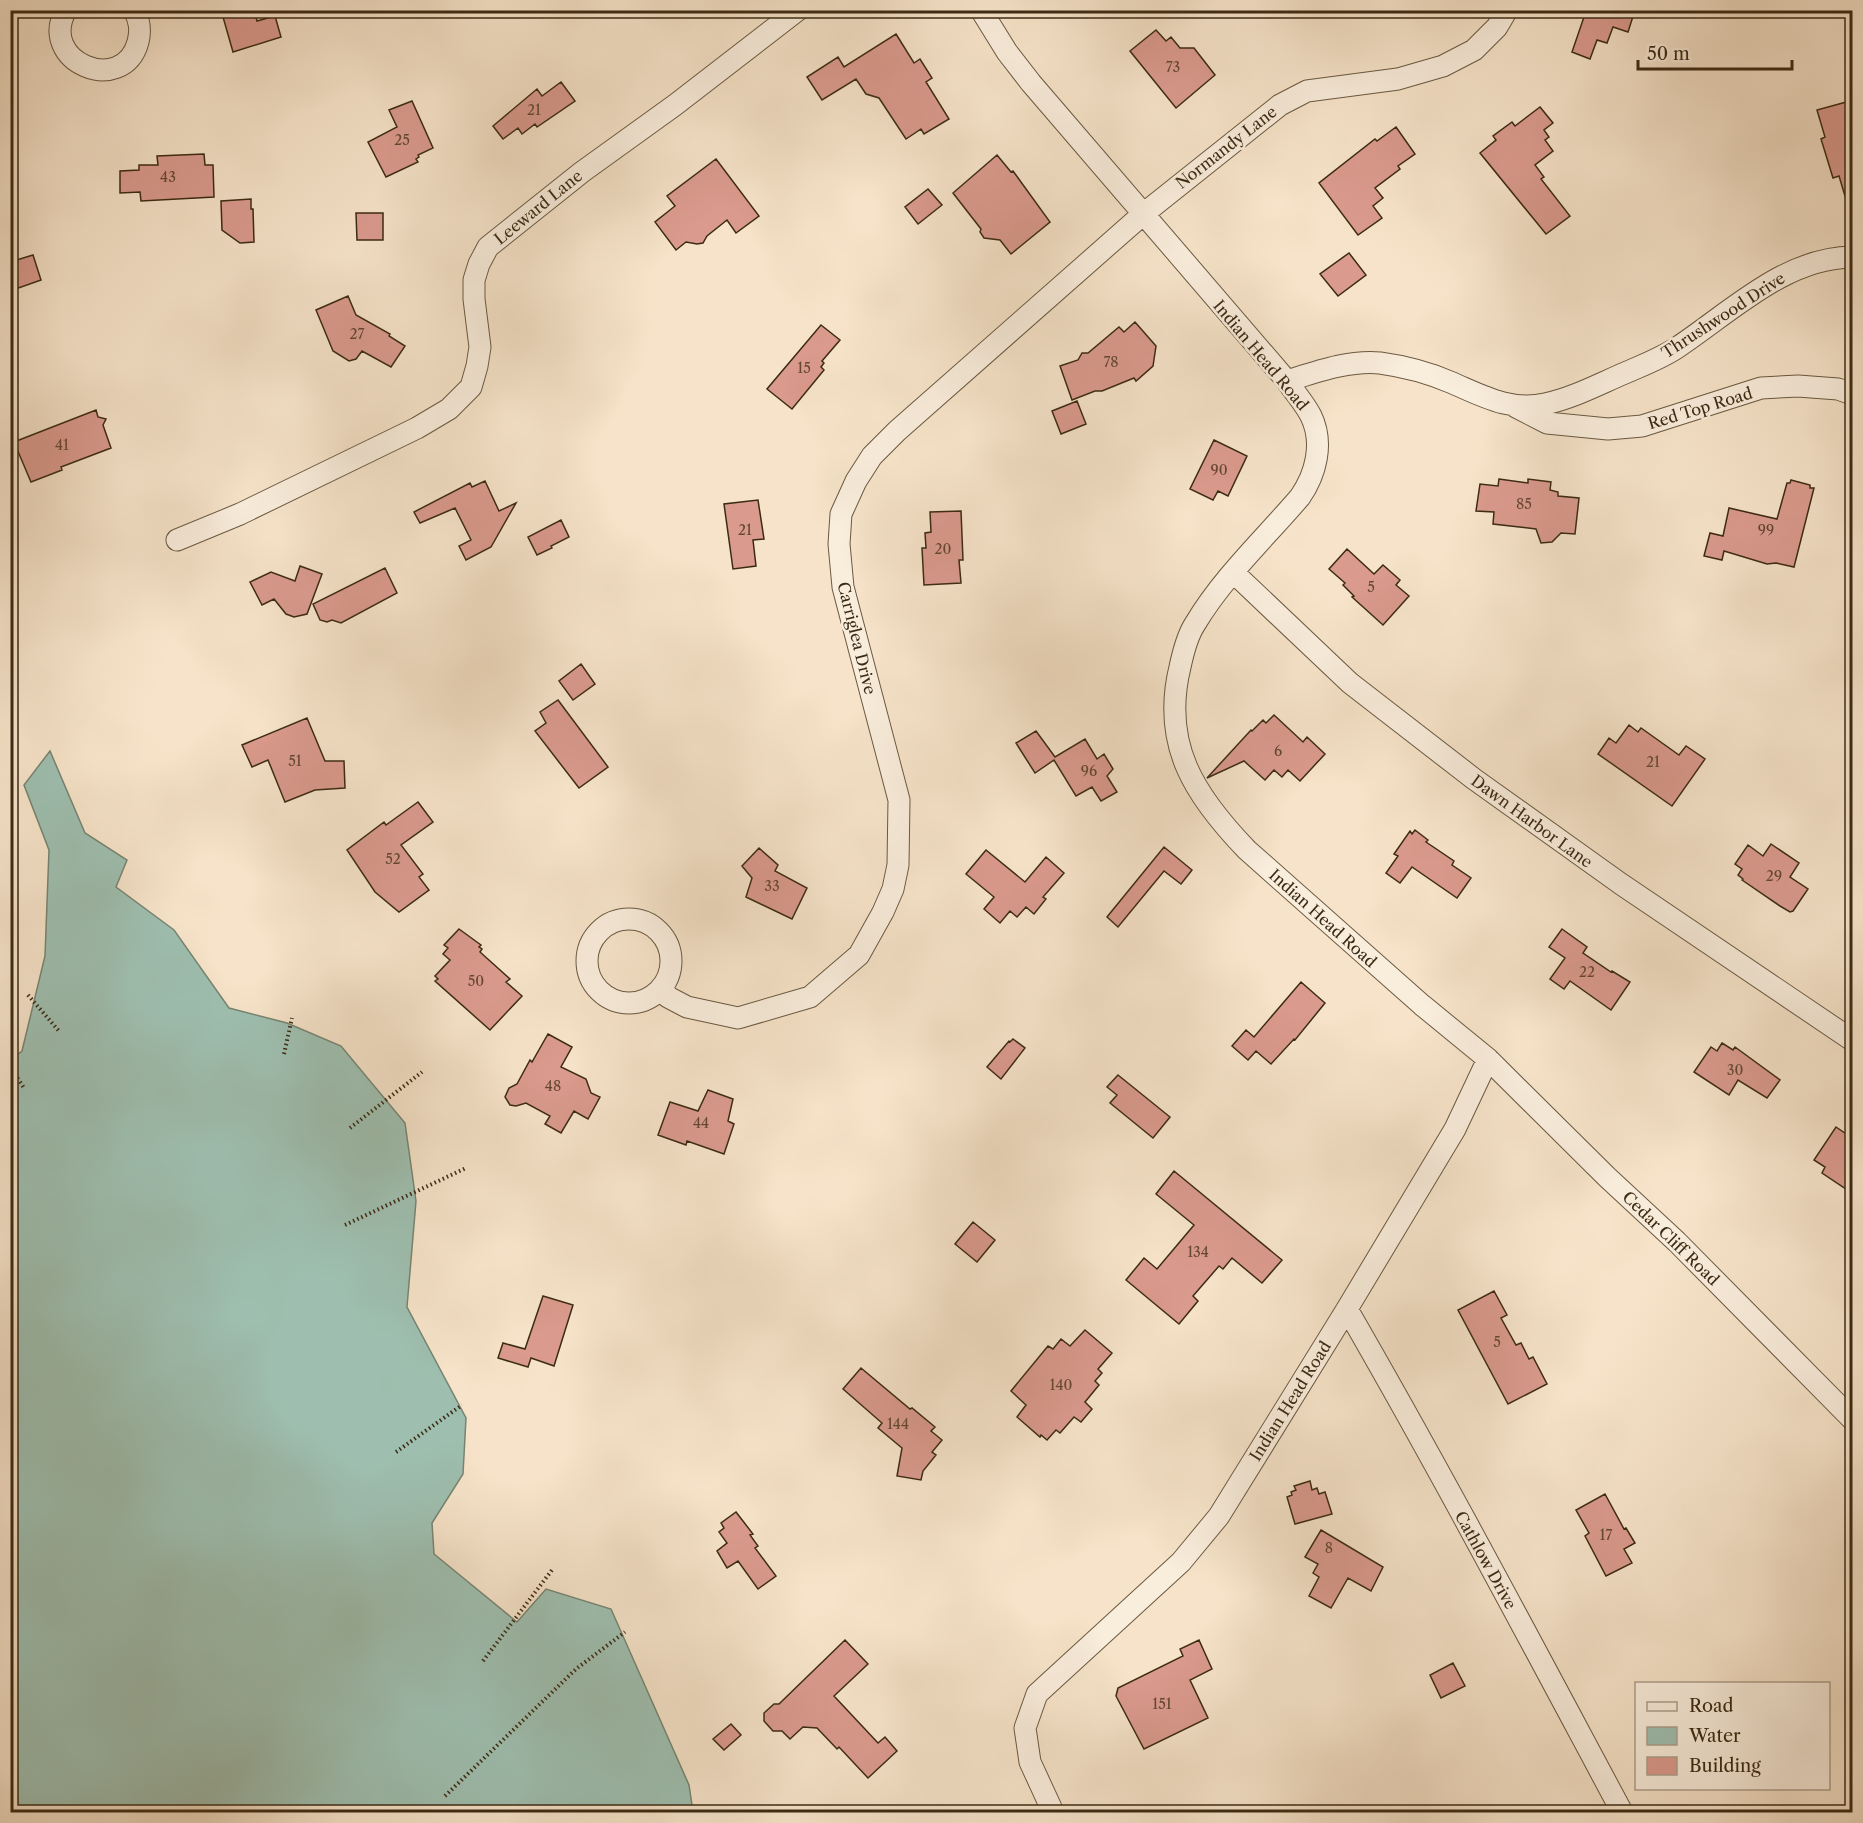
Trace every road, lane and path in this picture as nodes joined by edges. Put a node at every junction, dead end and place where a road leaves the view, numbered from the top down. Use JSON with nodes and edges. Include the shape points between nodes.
{"nodes":[{"id":1,"x":66,"y":10,"type":"edge"},
{"id":2,"x":134,"y":10,"type":"edge"},
{"id":3,"x":798,"y":10,"type":"edge"},
{"id":4,"x":981,"y":10,"type":"edge"},
{"id":5,"x":1507,"y":10,"type":"edge"},
{"id":6,"x":1142,"y":214,"type":"junction"},
{"id":7,"x":1852,"y":257,"type":"edge"},
{"id":8,"x":1287,"y":381,"type":"junction"},
{"id":9,"x":1852,"y":394,"type":"edge"},
{"id":10,"x":1515,"y":406,"type":"junction"},
{"id":11,"x":177,"y":540,"type":"dead end"},
{"id":12,"x":1234,"y":573,"type":"junction"},
{"id":13,"x":662,"y":988,"type":"junction"},
{"id":14,"x":28,"y":995,"type":"dead end"},
{"id":15,"x":292,"y":1018,"type":"dead end"},
{"id":16,"x":59,"y":1031,"type":"dead end"},
{"id":17,"x":1852,"y":1040,"type":"edge"},
{"id":18,"x":284,"y":1054,"type":"dead end"},
{"id":19,"x":1488,"y":1059,"type":"junction"},
{"id":20,"x":10,"y":1067,"type":"edge"},
{"id":21,"x":422,"y":1072,"type":"dead end"},
{"id":22,"x":24,"y":1088,"type":"dead end"},
{"id":23,"x":350,"y":1128,"type":"dead end"},
{"id":24,"x":466,"y":1168,"type":"dead end"},
{"id":25,"x":345,"y":1225,"type":"dead end"},
{"id":26,"x":1347,"y":1309,"type":"junction"},
{"id":27,"x":462,"y":1405,"type":"dead end"},
{"id":28,"x":1852,"y":1419,"type":"edge"},
{"id":29,"x":396,"y":1452,"type":"dead end"},
{"id":30,"x":552,"y":1570,"type":"dead end"},
{"id":31,"x":625,"y":1632,"type":"dead end"},
{"id":32,"x":483,"y":1661,"type":"dead end"},
{"id":33,"x":445,"y":1796,"type":"dead end"},
{"id":34,"x":1053,"y":1812,"type":"edge"},
{"id":35,"x":1622,"y":1812,"type":"edge"}],
"edges":[{"from":1,"to":2,"type":"street","via":[[60,28],[62,43],[70,57],[83,67],[98,71],[127,61],[136,48],[141,33]]},
{"from":3,"to":11,"type":"street","name":"Leeward Lane","via":[[488,247],[474,280],[480,347],[477,366],[471,387],[449,409],[240,514]]},
{"from":4,"to":6,"type":"street","name":"Indian Head Road","via":[[1031,83]]},
{"from":5,"to":6,"type":"street","name":"Normandy Lane","via":[[1497,27],[1474,50],[1443,66],[1398,79],[1307,91],[1280,105]]},
{"from":6,"to":8,"type":"street","name":"Indian Head Road"},
{"from":6,"to":13,"type":"street","name":"Carriglea Drive","via":[[897,431],[872,456],[841,514],[838,544],[843,587],[900,800],[897,873],[883,912],[859,955],[810,997],[738,1018],[687,1007],[668,997]]},
{"from":7,"to":10,"type":"street","name":"Thrushwood Drive","via":[[1810,263],[1782,276],[1677,348],[1598,385],[1543,405]]},
{"from":8,"to":10,"type":"street","name":"Thrushwood Drive","via":[[1358,363],[1380,363],[1448,381],[1485,399]]},
{"from":8,"to":12,"type":"street","name":"Indian Head Road","via":[[1312,417],[1318,441],[1315,467],[1300,497]]},
{"from":9,"to":10,"type":"street","name":"Red Top Road","via":[[1798,386],[1761,388],[1642,426],[1608,429],[1547,423]]},
{"from":12,"to":17,"type":"street","name":"Dawn Harbor Lane","via":[[1350,683],[1474,779]]},
{"from":12,"to":19,"type":"street","name":"Indian Head Road","via":[[1193,626],[1175,686],[1174,710],[1185,766],[1204,800],[1247,850],[1413,998]]},
{"from":13,"to":13,"type":"street","via":[[670,971],[670,952],[662,935],[648,923],[629,919],[611,923],[596,934],[587,951],[587,970],[595,987],[609,999],[628,1004],[647,1000]]},
{"from":14,"to":16,"type":"path"},
{"from":15,"to":18,"type":"path"},
{"from":19,"to":26,"type":"street","name":"Indian Head Road","via":[[1455,1129]]},
{"from":19,"to":28,"type":"street","name":"Cedar Cliff Road"},
{"from":20,"to":22,"type":"path"},
{"from":21,"to":23,"type":"path"},
{"from":24,"to":25,"type":"path"},
{"from":26,"to":34,"type":"street","name":"Indian Head Road","via":[[1219,1516],[1181,1562],[1037,1694],[1026,1728],[1030,1762]]},
{"from":26,"to":35,"type":"street","name":"Cathlow Drive"},
{"from":27,"to":29,"type":"path"},
{"from":30,"to":32,"type":"path"},
{"from":31,"to":33,"type":"path","via":[[576,1669]]}]}
